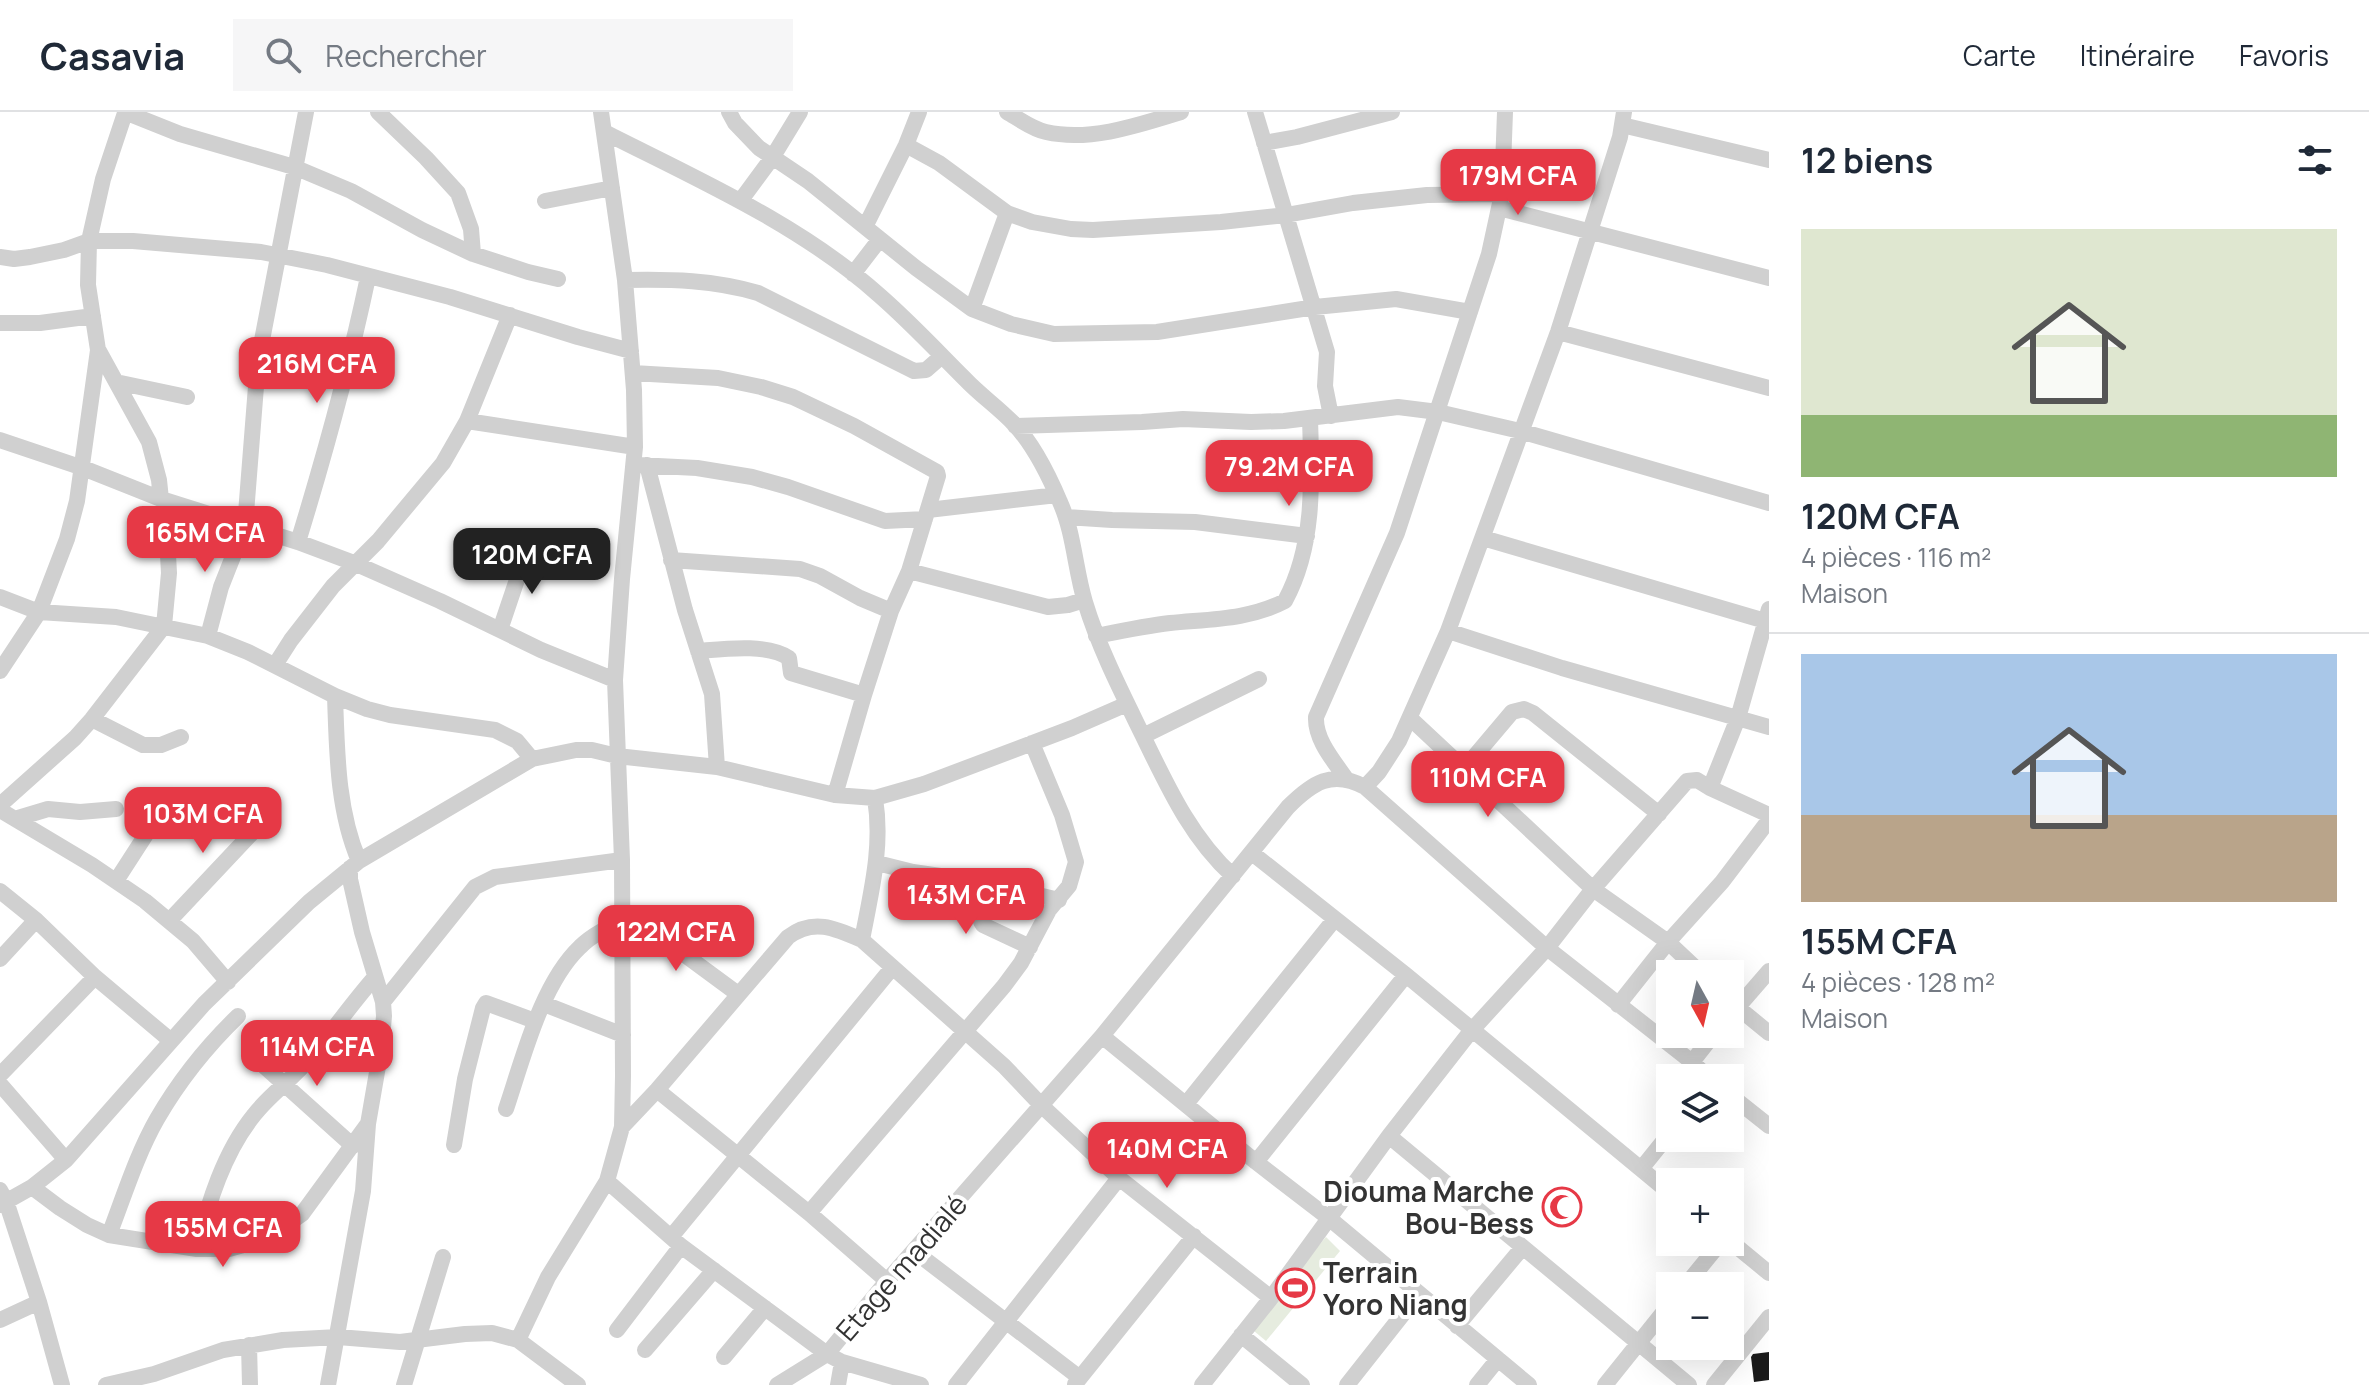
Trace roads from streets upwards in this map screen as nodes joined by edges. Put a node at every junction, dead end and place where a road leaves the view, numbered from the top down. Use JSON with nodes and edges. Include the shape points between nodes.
{"nodes":[{"id":1,"x":125,"y":112,"type":"edge"},
{"id":2,"x":306,"y":112,"type":"edge"},
{"id":3,"x":378,"y":112,"type":"edge"},
{"id":4,"x":601,"y":112,"type":"edge"},
{"id":5,"x":729,"y":112,"type":"edge"},
{"id":6,"x":800,"y":112,"type":"edge"},
{"id":7,"x":919,"y":112,"type":"edge"},
{"id":8,"x":1007,"y":112,"type":"edge"},
{"id":9,"x":1181,"y":112,"type":"edge"},
{"id":10,"x":1255,"y":112,"type":"edge"},
{"id":11,"x":1392,"y":112,"type":"edge"},
{"id":12,"x":1505,"y":112,"type":"edge"},
{"id":13,"x":1623,"y":119,"type":"edge"},
{"id":14,"x":604,"y":132,"type":"junction"},
{"id":15,"x":1264,"y":143,"type":"junction"},
{"id":16,"x":906,"y":145,"type":"junction"},
{"id":17,"x":772,"y":158,"type":"junction"},
{"id":18,"x":1769,"y":160,"type":"edge"},
{"id":19,"x":294,"y":167,"type":"junction"},
{"id":20,"x":612,"y":188,"type":"junction"},
{"id":21,"x":741,"y":200,"type":"junction"},
{"id":22,"x":545,"y":201,"type":"dead end"},
{"id":23,"x":1501,"y":201,"type":"junction"},
{"id":24,"x":1007,"y":213,"type":"junction"},
{"id":25,"x":1286,"y":215,"type":"junction"},
{"id":26,"x":865,"y":227,"type":"junction"},
{"id":27,"x":1588,"y":230,"type":"junction"},
{"id":28,"x":880,"y":239,"type":"junction"},
{"id":29,"x":89,"y":241,"type":"junction"},
{"id":30,"x":280,"y":254,"type":"junction"},
{"id":31,"x":473,"y":254,"type":"junction"},
{"id":32,"x":0,"y":257,"type":"edge"},
{"id":33,"x":853,"y":274,"type":"junction"},
{"id":34,"x":368,"y":277,"type":"junction"},
{"id":35,"x":1769,"y":278,"type":"edge"},
{"id":36,"x":558,"y":279,"type":"dead end"},
{"id":37,"x":625,"y":280,"type":"junction"},
{"id":38,"x":1315,"y":307,"type":"junction"},
{"id":39,"x":972,"y":309,"type":"junction"},
{"id":40,"x":1470,"y":312,"type":"junction"},
{"id":41,"x":510,"y":315,"type":"junction"},
{"id":42,"x":93,"y":316,"type":"junction"},
{"id":43,"x":0,"y":323,"type":"edge"},
{"id":44,"x":1558,"y":332,"type":"junction"},
{"id":45,"x":98,"y":350,"type":"junction"},
{"id":46,"x":631,"y":351,"type":"junction"},
{"id":47,"x":942,"y":356,"type":"junction"},
{"id":48,"x":633,"y":373,"type":"junction"},
{"id":49,"x":116,"y":382,"type":"junction"},
{"id":50,"x":1769,"y":388,"type":"edge"},
{"id":51,"x":187,"y":397,"type":"dead end"},
{"id":52,"x":1438,"y":412,"type":"junction"},
{"id":53,"x":1331,"y":416,"type":"junction"},
{"id":54,"x":1310,"y":419,"type":"junction"},
{"id":55,"x":467,"y":421,"type":"junction"},
{"id":56,"x":1015,"y":426,"type":"junction"},
{"id":57,"x":1520,"y":431,"type":"junction"},
{"id":58,"x":0,"y":440,"type":"edge"},
{"id":59,"x":635,"y":447,"type":"junction"},
{"id":60,"x":640,"y":465,"type":"junction"},
{"id":61,"x":83,"y":468,"type":"junction"},
{"id":62,"x":1057,"y":495,"type":"junction"},
{"id":63,"x":163,"y":500,"type":"junction"},
{"id":64,"x":1769,"y":503,"type":"edge"},
{"id":65,"x":926,"y":514,"type":"junction"},
{"id":66,"x":1066,"y":517,"type":"junction"},
{"id":67,"x":245,"y":526,"type":"junction"},
{"id":68,"x":1307,"y":536,"type":"junction"},
{"id":69,"x":1483,"y":538,"type":"junction"},
{"id":70,"x":298,"y":542,"type":"junction"},
{"id":71,"x":527,"y":550,"type":"dead end"},
{"id":72,"x":671,"y":560,"type":"junction"},
{"id":73,"x":354,"y":563,"type":"junction"},
{"id":74,"x":909,"y":571,"type":"junction"},
{"id":75,"x":0,"y":597,"type":"edge"},
{"id":76,"x":1084,"y":600,"type":"junction"},
{"id":77,"x":891,"y":611,"type":"junction"},
{"id":78,"x":39,"y":612,"type":"junction"},
{"id":79,"x":1768,"y":617,"type":"edge"},
{"id":80,"x":164,"y":626,"type":"junction"},
{"id":81,"x":500,"y":630,"type":"junction"},
{"id":82,"x":1448,"y":631,"type":"junction"},
{"id":83,"x":208,"y":636,"type":"junction"},
{"id":84,"x":1096,"y":636,"type":"junction"},
{"id":85,"x":698,"y":651,"type":"junction"},
{"id":86,"x":275,"y":665,"type":"junction"},
{"id":87,"x":0,"y":671,"type":"edge"},
{"id":88,"x":1259,"y":679,"type":"dead end"},
{"id":89,"x":615,"y":680,"type":"junction"},
{"id":90,"x":864,"y":695,"type":"junction"},
{"id":91,"x":335,"y":696,"type":"junction"},
{"id":92,"x":1127,"y":704,"type":"junction"},
{"id":93,"x":1738,"y":718,"type":"junction"},
{"id":94,"x":92,"y":719,"type":"junction"},
{"id":95,"x":1411,"y":719,"type":"junction"},
{"id":96,"x":1769,"y":727,"type":"edge"},
{"id":97,"x":1143,"y":736,"type":"junction"},
{"id":98,"x":181,"y":737,"type":"dead end"},
{"id":99,"x":1032,"y":743,"type":"junction"},
{"id":100,"x":617,"y":756,"type":"junction"},
{"id":101,"x":532,"y":759,"type":"junction"},
{"id":102,"x":717,"y":767,"type":"junction"},
{"id":103,"x":1463,"y":770,"type":"junction"},
{"id":104,"x":1347,"y":780,"type":"junction"},
{"id":105,"x":1365,"y":787,"type":"junction"},
{"id":106,"x":1710,"y":788,"type":"junction"},
{"id":107,"x":835,"y":795,"type":"junction"},
{"id":108,"x":875,"y":798,"type":"junction"},
{"id":109,"x":0,"y":807,"type":"edge"},
{"id":110,"x":116,"y":809,"type":"dead end"},
{"id":111,"x":1659,"y":814,"type":"junction"},
{"id":112,"x":267,"y":817,"type":"dead end"},
{"id":113,"x":18,"y":818,"type":"junction"},
{"id":114,"x":1769,"y":818,"type":"edge"},
{"id":115,"x":147,"y":833,"type":"dead end"},
{"id":116,"x":1252,"y":853,"type":"junction"},
{"id":117,"x":622,"y":860,"type":"junction"},
{"id":118,"x":877,"y":863,"type":"junction"},
{"id":119,"x":355,"y":865,"type":"junction"},
{"id":120,"x":1233,"y":876,"type":"junction"},
{"id":121,"x":116,"y":881,"type":"junction"},
{"id":122,"x":988,"y":883,"type":"junction"},
{"id":123,"x":1593,"y":889,"type":"junction"},
{"id":124,"x":0,"y":891,"type":"edge"},
{"id":125,"x":1059,"y":900,"type":"junction"},
{"id":126,"x":36,"y":920,"type":"junction"},
{"id":127,"x":1334,"y":920,"type":"junction"},
{"id":128,"x":169,"y":921,"type":"junction"},
{"id":129,"x":622,"y":926,"type":"junction"},
{"id":130,"x":862,"y":940,"type":"junction"},
{"id":131,"x":1668,"y":942,"type":"junction"},
{"id":132,"x":1030,"y":947,"type":"junction"},
{"id":133,"x":1547,"y":948,"type":"junction"},
{"id":134,"x":0,"y":959,"type":"edge"},
{"id":135,"x":1687,"y":960,"type":"edge"},
{"id":136,"x":892,"y":968,"type":"junction"},
{"id":137,"x":1769,"y":971,"type":"edge"},
{"id":138,"x":1406,"y":975,"type":"junction"},
{"id":139,"x":95,"y":977,"type":"junction"},
{"id":140,"x":375,"y":977,"type":"junction"},
{"id":141,"x":228,"y":982,"type":"junction"},
{"id":142,"x":738,"y":994,"type":"junction"},
{"id":143,"x":1744,"y":996,"type":"edge"},
{"id":144,"x":383,"y":1002,"type":"junction"},
{"id":145,"x":544,"y":1004,"type":"junction"},
{"id":146,"x":1618,"y":1005,"type":"junction"},
{"id":147,"x":238,"y":1016,"type":"dead end"},
{"id":148,"x":1744,"y":1016,"type":"edge"},
{"id":149,"x":535,"y":1021,"type":"junction"},
{"id":150,"x":965,"y":1030,"type":"junction"},
{"id":151,"x":1471,"y":1031,"type":"junction"},
{"id":152,"x":1769,"y":1033,"type":"edge"},
{"id":153,"x":623,"y":1035,"type":"junction"},
{"id":154,"x":1102,"y":1036,"type":"junction"},
{"id":155,"x":170,"y":1040,"type":"junction"},
{"id":156,"x":1703,"y":1048,"type":"edge"},
{"id":157,"x":255,"y":1058,"type":"dead end"},
{"id":158,"x":1692,"y":1062,"type":"joint"},
{"id":159,"x":0,"y":1075,"type":"edge"},
{"id":160,"x":0,"y":1084,"type":"edge"},
{"id":161,"x":285,"y":1086,"type":"junction"},
{"id":162,"x":657,"y":1090,"type":"junction"},
{"id":163,"x":1186,"y":1104,"type":"junction"},
{"id":164,"x":1042,"y":1106,"type":"junction"},
{"id":165,"x":1744,"y":1106,"type":"edge"},
{"id":166,"x":506,"y":1109,"type":"dead end"},
{"id":167,"x":368,"y":1124,"type":"junction"},
{"id":168,"x":1769,"y":1126,"type":"edge"},
{"id":169,"x":622,"y":1127,"type":"junction"},
{"id":170,"x":1389,"y":1136,"type":"junction"},
{"id":171,"x":454,"y":1145,"type":"dead end"},
{"id":172,"x":353,"y":1146,"type":"junction"},
{"id":173,"x":1656,"y":1150,"type":"edge"},
{"id":174,"x":738,"y":1156,"type":"junction"},
{"id":175,"x":66,"y":1160,"type":"junction"},
{"id":176,"x":1256,"y":1162,"type":"junction"},
{"id":177,"x":1641,"y":1169,"type":"junction"},
{"id":178,"x":1119,"y":1178,"type":"junction"},
{"id":179,"x":607,"y":1181,"type":"junction"},
{"id":180,"x":1656,"y":1181,"type":"edge"},
{"id":181,"x":32,"y":1187,"type":"junction"},
{"id":182,"x":2,"y":1199,"type":"edge"},
{"id":183,"x":809,"y":1213,"type":"junction"},
{"id":184,"x":1330,"y":1219,"type":"junction"},
{"id":185,"x":109,"y":1235,"type":"junction"},
{"id":186,"x":1194,"y":1236,"type":"junction"},
{"id":187,"x":676,"y":1242,"type":"junction"},
{"id":188,"x":1522,"y":1248,"type":"junction"},
{"id":189,"x":197,"y":1249,"type":"junction"},
{"id":190,"x":914,"y":1251,"type":"junction"},
{"id":191,"x":1744,"y":1252,"type":"edge"},
{"id":192,"x":1710,"y":1256,"type":"edge"},
{"id":193,"x":443,"y":1257,"type":"dead end"},
{"id":194,"x":714,"y":1270,"type":"junction"},
{"id":195,"x":1696,"y":1272,"type":"edge"},
{"id":196,"x":1769,"y":1273,"type":"edge"},
{"id":197,"x":887,"y":1281,"type":"junction"},
{"id":198,"x":1418,"y":1295,"type":"junction"},
{"id":199,"x":1271,"y":1298,"type":"junction"},
{"id":200,"x":39,"y":1302,"type":"junction"},
{"id":201,"x":765,"y":1308,"type":"junction"},
{"id":202,"x":1769,"y":1317,"type":"edge"},
{"id":203,"x":0,"y":1320,"type":"edge"},
{"id":204,"x":1006,"y":1321,"type":"junction"},
{"id":205,"x":1656,"y":1322,"type":"edge"},
{"id":206,"x":1457,"y":1326,"type":"junction"},
{"id":207,"x":617,"y":1330,"type":"dead end"},
{"id":208,"x":1241,"y":1335,"type":"junction"},
{"id":209,"x":338,"y":1337,"type":"junction"},
{"id":210,"x":518,"y":1340,"type":"junction"},
{"id":211,"x":417,"y":1341,"type":"junction"},
{"id":212,"x":1638,"y":1344,"type":"junction"},
{"id":213,"x":249,"y":1345,"type":"junction"},
{"id":214,"x":645,"y":1350,"type":"dead end"},
{"id":215,"x":724,"y":1357,"type":"dead end"},
{"id":216,"x":834,"y":1358,"type":"junction"},
{"id":217,"x":1498,"y":1359,"type":"junction"},
{"id":218,"x":1077,"y":1381,"type":"edge"},
{"id":219,"x":62,"y":1385,"type":"edge"},
{"id":220,"x":106,"y":1385,"type":"edge"},
{"id":221,"x":250,"y":1385,"type":"edge"},
{"id":222,"x":328,"y":1385,"type":"edge"},
{"id":223,"x":404,"y":1385,"type":"edge"},
{"id":224,"x":578,"y":1385,"type":"edge"},
{"id":225,"x":777,"y":1385,"type":"edge"},
{"id":226,"x":838,"y":1385,"type":"edge"},
{"id":227,"x":921,"y":1385,"type":"edge"},
{"id":228,"x":956,"y":1385,"type":"edge"},
{"id":229,"x":1202,"y":1385,"type":"edge"},
{"id":230,"x":1302,"y":1385,"type":"edge"},
{"id":231,"x":1347,"y":1385,"type":"edge"},
{"id":232,"x":1477,"y":1385,"type":"edge"},
{"id":233,"x":1529,"y":1385,"type":"edge"},
{"id":234,"x":1605,"y":1385,"type":"edge"},
{"id":235,"x":1689,"y":1385,"type":"edge"},
{"id":236,"x":1714,"y":1385,"type":"edge"}],
"edges":[{"from":1,"to":19,"type":"street"},
{"from":1,"to":29,"type":"street"},
{"from":2,"to":19,"type":"street"},
{"from":3,"to":31,"type":"street","via":[[458,193]]},
{"from":4,"to":14,"type":"street"},
{"from":5,"to":17,"type":"street"},
{"from":6,"to":17,"type":"street"},
{"from":7,"to":16,"type":"street"},
{"from":8,"to":9,"type":"street","via":[[1046,132],[1085,133]]},
{"from":10,"to":15,"type":"street"},
{"from":11,"to":15,"type":"street"},
{"from":12,"to":23,"type":"street"},
{"from":13,"to":18,"type":"street"},
{"from":13,"to":27,"type":"street"},
{"from":14,"to":20,"type":"street"},
{"from":14,"to":21,"type":"street"},
{"from":15,"to":25,"type":"street"},
{"from":16,"to":24,"type":"street"},
{"from":16,"to":26,"type":"street"},
{"from":17,"to":21,"type":"street"},
{"from":17,"to":26,"type":"street"},
{"from":19,"to":30,"type":"street"},
{"from":19,"to":31,"type":"street"},
{"from":20,"to":22,"type":"street"},
{"from":20,"to":37,"type":"street"},
{"from":21,"to":33,"type":"street"},
{"from":23,"to":25,"type":"street","via":[[1427,195]]},
{"from":23,"to":27,"type":"street"},
{"from":23,"to":40,"type":"street"},
{"from":24,"to":25,"type":"street","via":[[1093,230]]},
{"from":24,"to":39,"type":"street"},
{"from":25,"to":38,"type":"street"},
{"from":26,"to":28,"type":"street"},
{"from":27,"to":35,"type":"street"},
{"from":27,"to":44,"type":"street"},
{"from":28,"to":33,"type":"street"},
{"from":28,"to":39,"type":"street"},
{"from":29,"to":30,"type":"street"},
{"from":29,"to":32,"type":"street","via":[[30,257]]},
{"from":29,"to":42,"type":"street"},
{"from":30,"to":34,"type":"street"},
{"from":30,"to":67,"type":"street","via":[[258,361]]},
{"from":31,"to":36,"type":"street"},
{"from":33,"to":47,"type":"street"},
{"from":34,"to":41,"type":"street"},
{"from":34,"to":70,"type":"street","via":[[350,361]]},
{"from":37,"to":46,"type":"street"},
{"from":37,"to":47,"type":"street","via":[[695,280],[758,293],[914,371],[926,370]]},
{"from":38,"to":39,"type":"street","via":[[1157,332],[1091,334],[1032,330]]},
{"from":38,"to":40,"type":"street","via":[[1396,299]]},
{"from":38,"to":53,"type":"street","via":[[1327,352],[1325,386]]},
{"from":40,"to":52,"type":"street"},
{"from":41,"to":46,"type":"street"},
{"from":41,"to":55,"type":"street"},
{"from":42,"to":43,"type":"street"},
{"from":42,"to":45,"type":"street"},
{"from":44,"to":50,"type":"street"},
{"from":44,"to":57,"type":"street"},
{"from":45,"to":49,"type":"street"},
{"from":45,"to":61,"type":"street"},
{"from":46,"to":48,"type":"street"},
{"from":47,"to":56,"type":"street"},
{"from":48,"to":59,"type":"street"},
{"from":48,"to":65,"type":"street","via":[[740,381],[811,405],[934,468],[938,476]]},
{"from":49,"to":51,"type":"street"},
{"from":49,"to":63,"type":"street","via":[[149,442]]},
{"from":52,"to":53,"type":"street","via":[[1398,407]]},
{"from":52,"to":57,"type":"street"},
{"from":52,"to":104,"type":"street","via":[[1397,533],[1316,717],[1318,732]]},
{"from":53,"to":54,"type":"street"},
{"from":54,"to":56,"type":"street"},
{"from":54,"to":68,"type":"street"},
{"from":55,"to":59,"type":"street"},
{"from":55,"to":73,"type":"street","via":[[443,463]]},
{"from":56,"to":62,"type":"street"},
{"from":57,"to":64,"type":"street"},
{"from":57,"to":69,"type":"street"},
{"from":58,"to":61,"type":"street"},
{"from":59,"to":60,"type":"street"},
{"from":60,"to":65,"type":"street","via":[[752,477],[885,521]]},
{"from":60,"to":72,"type":"street"},
{"from":60,"to":89,"type":"street","via":[[622,579]]},
{"from":61,"to":63,"type":"street"},
{"from":61,"to":78,"type":"street","via":[[72,524]]},
{"from":62,"to":65,"type":"street"},
{"from":62,"to":66,"type":"street"},
{"from":63,"to":67,"type":"street"},
{"from":63,"to":80,"type":"street","via":[[169,573]]},
{"from":65,"to":74,"type":"street"},
{"from":66,"to":68,"type":"street","via":[[1215,523]]},
{"from":66,"to":76,"type":"street"},
{"from":67,"to":70,"type":"street"},
{"from":67,"to":83,"type":"street"},
{"from":68,"to":84,"type":"street","via":[[1300,567],[1281,604],[1218,620]]},
{"from":69,"to":79,"type":"street"},
{"from":69,"to":82,"type":"street"},
{"from":70,"to":73,"type":"street"},
{"from":71,"to":81,"type":"street"},
{"from":72,"to":77,"type":"street","via":[[800,569]]},
{"from":72,"to":85,"type":"street"},
{"from":73,"to":81,"type":"street"},
{"from":73,"to":86,"type":"street"},
{"from":74,"to":76,"type":"street","via":[[1048,607]]},
{"from":74,"to":77,"type":"street"},
{"from":75,"to":78,"type":"street"},
{"from":76,"to":84,"type":"street"},
{"from":77,"to":90,"type":"street"},
{"from":78,"to":80,"type":"street"},
{"from":78,"to":87,"type":"street"},
{"from":79,"to":93,"type":"street"},
{"from":80,"to":83,"type":"street"},
{"from":80,"to":94,"type":"street"},
{"from":81,"to":89,"type":"street"},
{"from":82,"to":93,"type":"street"},
{"from":82,"to":95,"type":"street"},
{"from":83,"to":86,"type":"street"},
{"from":84,"to":92,"type":"street"},
{"from":85,"to":90,"type":"street","via":[[781,653],[789,658],[791,673]]},
{"from":85,"to":102,"type":"street","via":[[712,694]]},
{"from":86,"to":91,"type":"street"},
{"from":88,"to":97,"type":"street"},
{"from":89,"to":100,"type":"street"},
{"from":90,"to":107,"type":"street"},
{"from":91,"to":101,"type":"street","via":[[390,715],[495,730],[517,741]]},
{"from":91,"to":119,"type":"street","via":[[339,775]]},
{"from":92,"to":97,"type":"street"},
{"from":92,"to":99,"type":"street"},
{"from":93,"to":96,"type":"street"},
{"from":93,"to":106,"type":"street"},
{"from":94,"to":98,"type":"street","via":[[143,745]]},
{"from":94,"to":109,"type":"street"},
{"from":95,"to":103,"type":"street"},
{"from":95,"to":105,"type":"street"},
{"from":97,"to":120,"type":"street","via":[[1178,806]]},
{"from":99,"to":108,"type":"street"},
{"from":99,"to":125,"type":"street","via":[[1076,856],[1073,875]]},
{"from":100,"to":101,"type":"street","via":[[576,750]]},
{"from":100,"to":102,"type":"street"},
{"from":100,"to":117,"type":"street"},
{"from":101,"to":119,"type":"street"},
{"from":102,"to":107,"type":"street"},
{"from":103,"to":111,"type":"street","via":[[1512,712],[1524,709]]},
{"from":103,"to":123,"type":"street"},
{"from":104,"to":105,"type":"street"},
{"from":104,"to":116,"type":"street","name":"Etage madialé","via":[[1327,780],[1304,792]]},
{"from":105,"to":133,"type":"street"},
{"from":106,"to":111,"type":"street","via":[[1687,781]]},
{"from":106,"to":114,"type":"street"},
{"from":107,"to":108,"type":"street"},
{"from":108,"to":118,"type":"street"},
{"from":109,"to":113,"type":"street"},
{"from":110,"to":113,"type":"street","via":[[48,809]]},
{"from":111,"to":123,"type":"street"},
{"from":112,"to":128,"type":"street"},
{"from":113,"to":121,"type":"street"},
{"from":114,"to":131,"type":"street"},
{"from":115,"to":121,"type":"street"},
{"from":116,"to":120,"type":"street","name":"Etage madialé"},
{"from":116,"to":127,"type":"street"},
{"from":117,"to":129,"type":"street"},
{"from":117,"to":144,"type":"street","via":[[481,883]]},
{"from":118,"to":122,"type":"street"},
{"from":118,"to":130,"type":"street"},
{"from":119,"to":140,"type":"street","via":[[356,903]]},
{"from":119,"to":141,"type":"street"},
{"from":120,"to":154,"type":"street","name":"Etage madialé"},
{"from":121,"to":128,"type":"street"},
{"from":122,"to":125,"type":"street"},
{"from":122,"to":132,"type":"street","via":[[979,910],[983,925]]},
{"from":123,"to":131,"type":"street"},
{"from":123,"to":133,"type":"street"},
{"from":124,"to":126,"type":"street"},
{"from":125,"to":132,"type":"street"},
{"from":126,"to":134,"type":"street"},
{"from":126,"to":139,"type":"street"},
{"from":127,"to":138,"type":"street"},
{"from":127,"to":163,"type":"street"},
{"from":128,"to":141,"type":"street"},
{"from":129,"to":142,"type":"street","via":[[671,947]]},
{"from":129,"to":145,"type":"street","via":[[597,933],[570,957]]},
{"from":129,"to":153,"type":"street"},
{"from":130,"to":136,"type":"street"},
{"from":130,"to":142,"type":"street","via":[[820,926],[803,927]]},
{"from":131,"to":135,"type":"street"},
{"from":131,"to":146,"type":"street"},
{"from":132,"to":150,"type":"street"},
{"from":133,"to":146,"type":"street"},
{"from":133,"to":151,"type":"street"},
{"from":136,"to":150,"type":"street"},
{"from":136,"to":174,"type":"street"},
{"from":137,"to":143,"type":"street"},
{"from":138,"to":151,"type":"street"},
{"from":138,"to":176,"type":"street"},
{"from":139,"to":155,"type":"street"},
{"from":139,"to":159,"type":"street"},
{"from":140,"to":144,"type":"street"},
{"from":140,"to":161,"type":"street"},
{"from":141,"to":155,"type":"street"},
{"from":142,"to":162,"type":"street"},
{"from":144,"to":167,"type":"street"},
{"from":145,"to":149,"type":"street"},
{"from":145,"to":153,"type":"street"},
{"from":146,"to":158,"type":"street"},
{"from":147,"to":185,"type":"street","via":[[200,1057],[157,1120]]},
{"from":148,"to":152,"type":"street"},
{"from":149,"to":166,"type":"street"},
{"from":149,"to":171,"type":"street","via":[[486,1003]]},
{"from":150,"to":164,"type":"street"},
{"from":150,"to":183,"type":"street"},
{"from":151,"to":170,"type":"street"},
{"from":151,"to":177,"type":"street"},
{"from":153,"to":169,"type":"street"},
{"from":154,"to":163,"type":"street"},
{"from":154,"to":164,"type":"street","name":"Etage madialé"},
{"from":155,"to":175,"type":"street"},
{"from":156,"to":158,"type":"street"},
{"from":157,"to":161,"type":"street"},
{"from":160,"to":175,"type":"street"},
{"from":161,"to":172,"type":"street"},
{"from":161,"to":189,"type":"street","via":[[253,1116],[232,1151]]},
{"from":162,"to":169,"type":"street"},
{"from":162,"to":174,"type":"street"},
{"from":163,"to":176,"type":"street"},
{"from":164,"to":178,"type":"street"},
{"from":164,"to":190,"type":"street","name":"Etage madialé"},
{"from":165,"to":168,"type":"street"},
{"from":167,"to":172,"type":"street"},
{"from":167,"to":209,"type":"street","via":[[363,1191]]},
{"from":169,"to":179,"type":"street"},
{"from":170,"to":184,"type":"street"},
{"from":170,"to":188,"type":"street"},
{"from":172,"to":189,"type":"street","via":[[287,1226],[250,1244]]},
{"from":173,"to":177,"type":"street"},
{"from":174,"to":183,"type":"street"},
{"from":174,"to":187,"type":"street"},
{"from":175,"to":181,"type":"street"},
{"from":176,"to":184,"type":"street"},
{"from":177,"to":180,"type":"street"},
{"from":178,"to":186,"type":"street"},
{"from":178,"to":204,"type":"street"},
{"from":179,"to":187,"type":"street"},
{"from":179,"to":210,"type":"street","via":[[548,1277]]},
{"from":181,"to":182,"type":"street"},
{"from":181,"to":185,"type":"street"},
{"from":182,"to":200,"type":"street"},
{"from":183,"to":197,"type":"street"},
{"from":184,"to":198,"type":"street"},
{"from":184,"to":199,"type":"street"},
{"from":185,"to":189,"type":"street"},
{"from":186,"to":199,"type":"street"},
{"from":186,"to":218,"type":"street"},
{"from":187,"to":194,"type":"street"},
{"from":187,"to":207,"type":"street"},
{"from":188,"to":206,"type":"street"},
{"from":188,"to":212,"type":"street"},
{"from":190,"to":197,"type":"street","name":"Etage madialé"},
{"from":190,"to":204,"type":"street"},
{"from":191,"to":196,"type":"street"},
{"from":192,"to":195,"type":"street"},
{"from":193,"to":211,"type":"street"},
{"from":194,"to":201,"type":"street"},
{"from":194,"to":214,"type":"street"},
{"from":197,"to":216,"type":"street","name":"Etage madialé"},
{"from":198,"to":206,"type":"street"},
{"from":198,"to":231,"type":"street"},
{"from":199,"to":208,"type":"street"},
{"from":200,"to":203,"type":"street"},
{"from":200,"to":219,"type":"street"},
{"from":201,"to":215,"type":"street"},
{"from":201,"to":216,"type":"street"},
{"from":202,"to":236,"type":"street"},
{"from":204,"to":218,"type":"street"},
{"from":204,"to":228,"type":"street"},
{"from":205,"to":212,"type":"street"},
{"from":206,"to":217,"type":"street"},
{"from":208,"to":229,"type":"street"},
{"from":208,"to":230,"type":"street"},
{"from":209,"to":211,"type":"street"},
{"from":209,"to":213,"type":"street"},
{"from":209,"to":222,"type":"street"},
{"from":210,"to":211,"type":"street","via":[[492,1333]]},
{"from":210,"to":224,"type":"street"},
{"from":211,"to":223,"type":"street"},
{"from":212,"to":234,"type":"street"},
{"from":212,"to":235,"type":"street"},
{"from":213,"to":220,"type":"street"},
{"from":213,"to":221,"type":"street"},
{"from":216,"to":225,"type":"street"},
{"from":216,"to":226,"type":"street"},
{"from":216,"to":227,"type":"street","name":"Etage madialé"},
{"from":217,"to":232,"type":"street"},
{"from":217,"to":233,"type":"street"}]}
